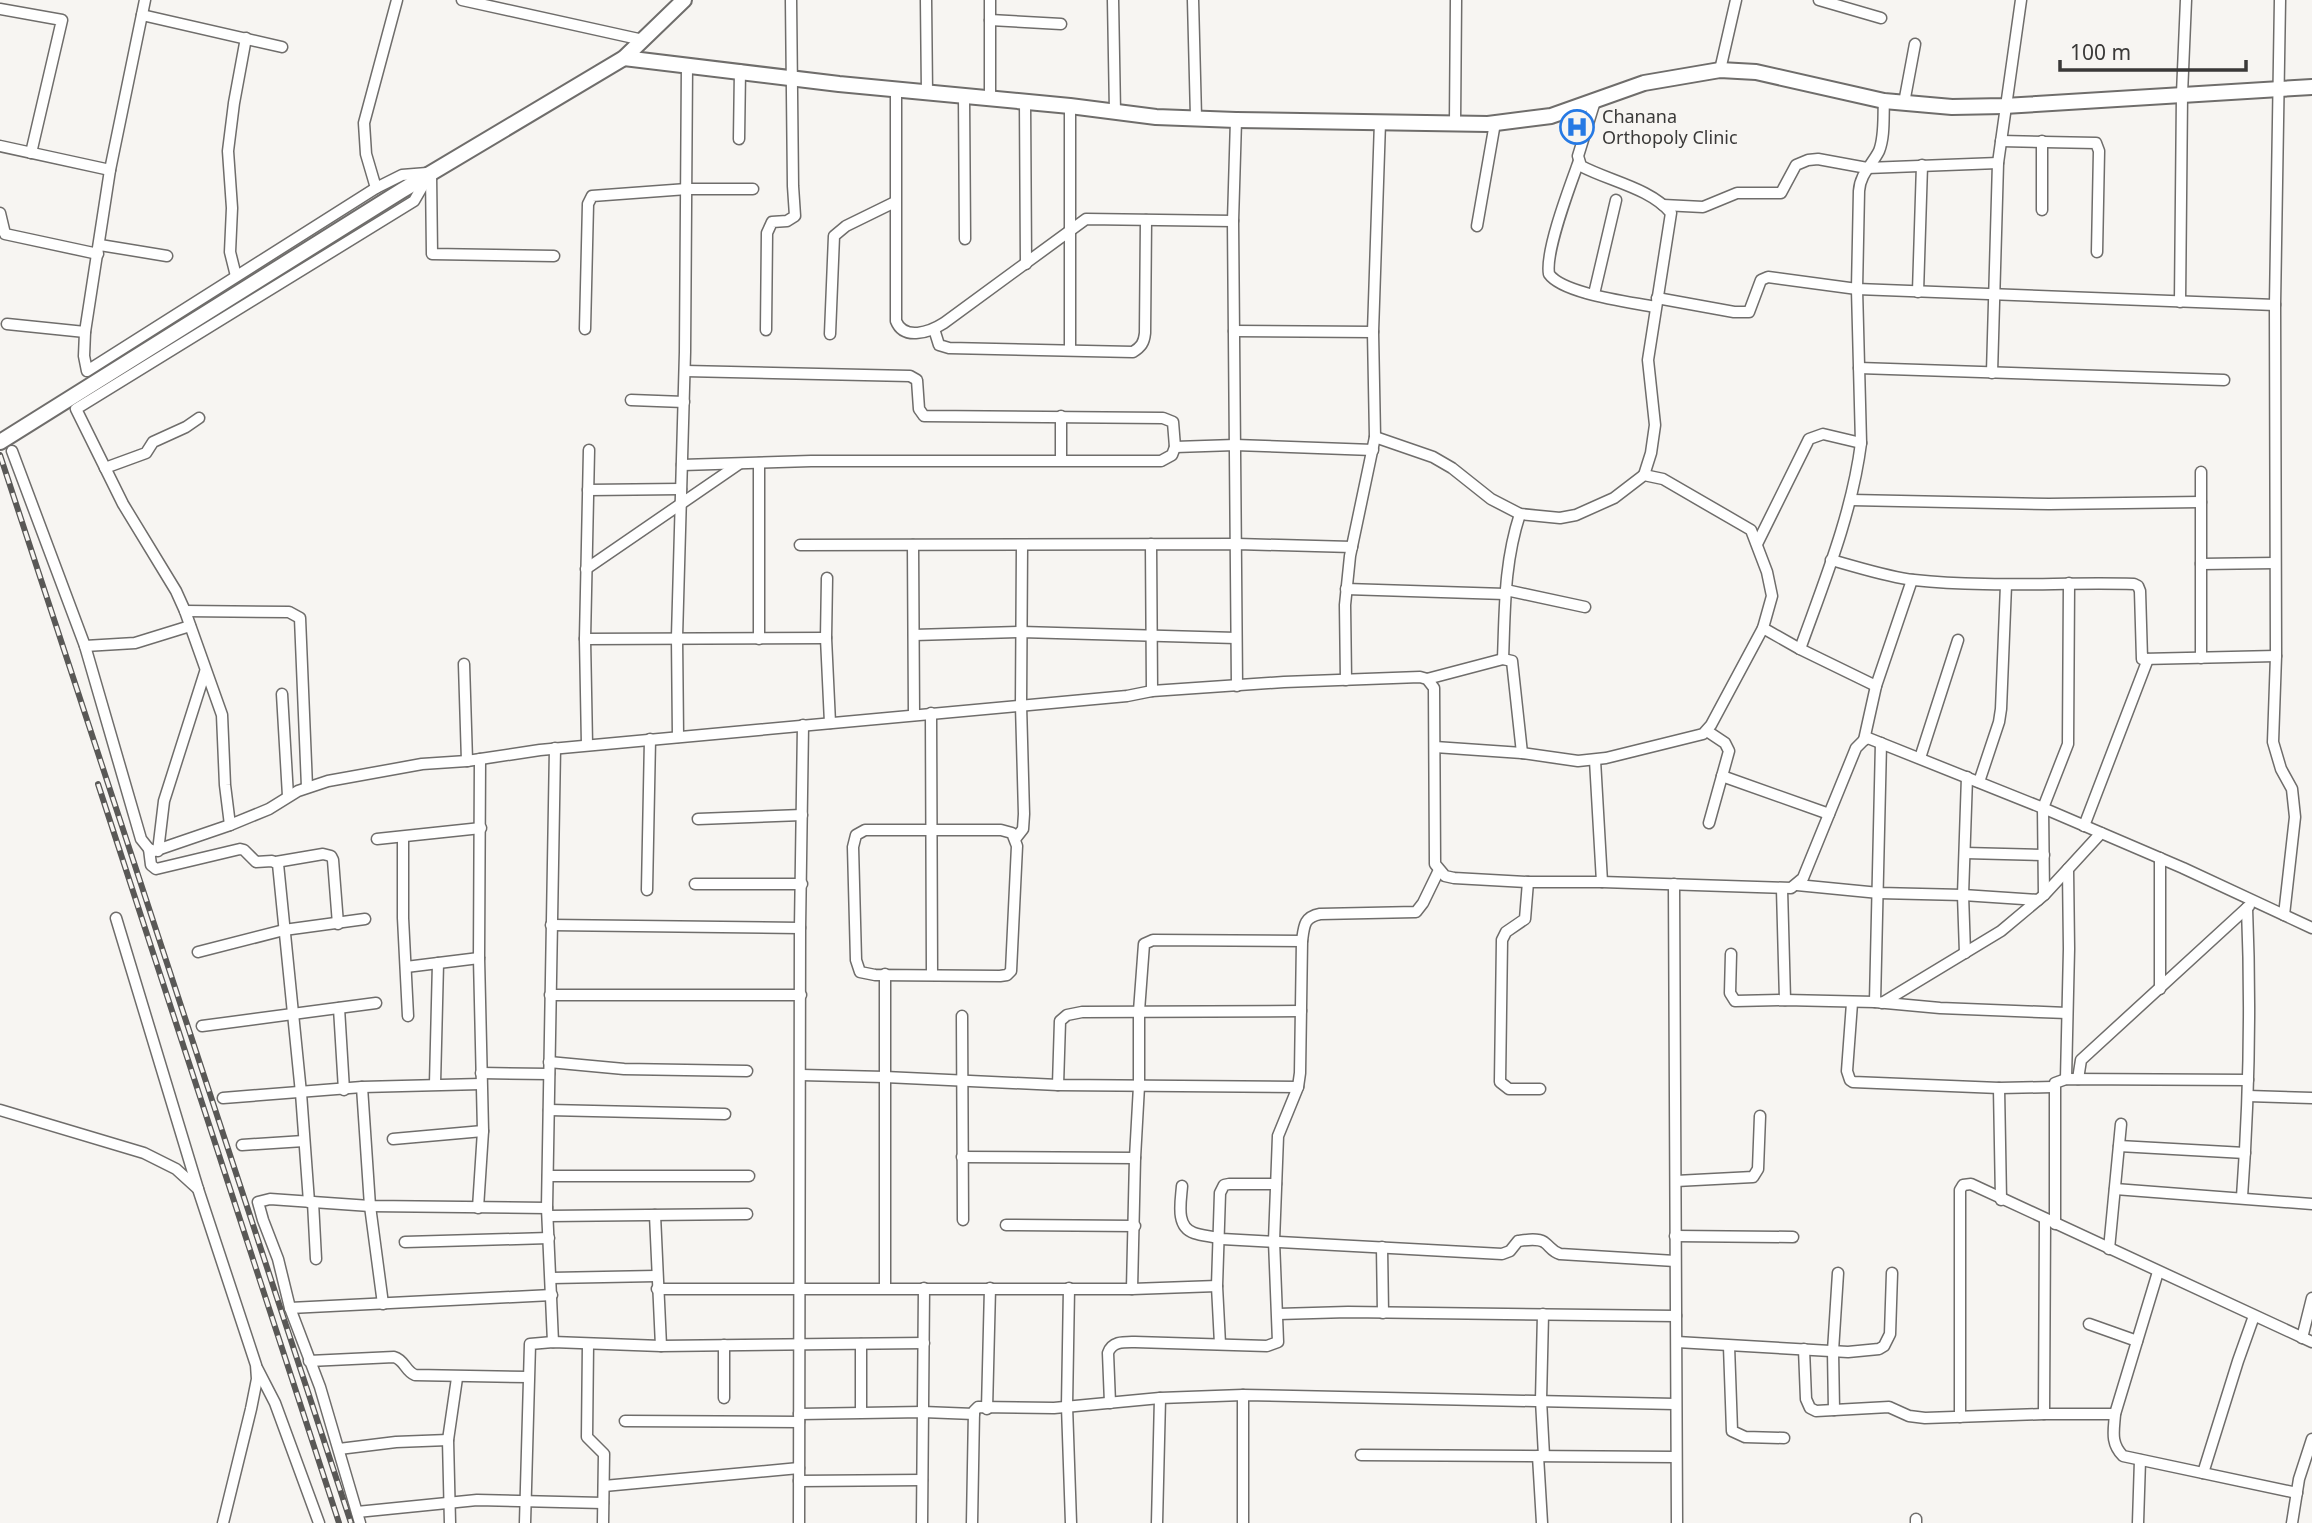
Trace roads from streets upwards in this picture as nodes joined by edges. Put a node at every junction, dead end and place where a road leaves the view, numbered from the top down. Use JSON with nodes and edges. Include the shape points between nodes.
{"nodes":[{"id":1,"x":145,"y":0,"type":"edge"},
{"id":2,"x":397,"y":0,"type":"edge"},
{"id":3,"x":462,"y":0,"type":"edge"},
{"id":4,"x":684,"y":0,"type":"edge"},
{"id":5,"x":791,"y":0,"type":"edge"},
{"id":6,"x":926,"y":0,"type":"edge"},
{"id":7,"x":990,"y":0,"type":"edge"},
{"id":8,"x":1113,"y":0,"type":"edge"},
{"id":9,"x":1193,"y":0,"type":"edge"},
{"id":10,"x":1456,"y":0,"type":"edge"},
{"id":11,"x":1819,"y":0,"type":"edge"},
{"id":12,"x":2021,"y":0,"type":"edge"},
{"id":13,"x":2186,"y":0,"type":"edge"},
{"id":14,"x":2280,"y":0,"type":"edge"},
{"id":15,"x":1732,"y":3,"type":"edge"},
{"id":16,"x":0,"y":9,"type":"edge"},
{"id":17,"x":142,"y":15,"type":"junction"},
{"id":18,"x":1881,"y":19,"type":"dead end"},
{"id":19,"x":990,"y":20,"type":"junction"},
{"id":20,"x":1060,"y":24,"type":"dead end"},
{"id":21,"x":246,"y":38,"type":"junction"},
{"id":22,"x":643,"y":40,"type":"junction"},
{"id":23,"x":1915,"y":44,"type":"dead end"},
{"id":24,"x":282,"y":47,"type":"dead end"},
{"id":25,"x":624,"y":58,"type":"junction"},
{"id":26,"x":687,"y":64,"type":"junction"},
{"id":27,"x":740,"y":70,"type":"junction"},
{"id":28,"x":1720,"y":70,"type":"junction"},
{"id":29,"x":792,"y":77,"type":"junction"},
{"id":30,"x":2312,"y":87,"type":"edge"},
{"id":31,"x":896,"y":89,"type":"junction"},
{"id":32,"x":2277,"y":89,"type":"junction"},
{"id":33,"x":927,"y":93,"type":"junction"},
{"id":34,"x":2182,"y":94,"type":"junction"},
{"id":35,"x":964,"y":96,"type":"junction"},
{"id":36,"x":990,"y":98,"type":"junction"},
{"id":37,"x":1595,"y":101,"type":"junction"},
{"id":38,"x":1884,"y":101,"type":"junction"},
{"id":39,"x":1025,"y":102,"type":"junction"},
{"id":40,"x":1903,"y":103,"type":"junction"},
{"id":41,"x":1070,"y":106,"type":"junction"},
{"id":42,"x":2004,"y":106,"type":"junction"},
{"id":43,"x":1115,"y":112,"type":"junction"},
{"id":44,"x":1196,"y":117,"type":"junction"},
{"id":45,"x":1236,"y":120,"type":"junction"},
{"id":46,"x":1380,"y":122,"type":"junction"},
{"id":47,"x":1455,"y":123,"type":"junction"},
{"id":48,"x":1495,"y":123,"type":"junction"},
{"id":49,"x":739,"y":139,"type":"dead end"},
{"id":50,"x":2001,"y":141,"type":"junction"},
{"id":51,"x":2042,"y":141,"type":"junction"},
{"id":52,"x":0,"y":146,"type":"edge"},
{"id":53,"x":31,"y":153,"type":"junction"},
{"id":54,"x":1578,"y":161,"type":"junction"},
{"id":55,"x":1998,"y":163,"type":"junction"},
{"id":56,"x":1922,"y":165,"type":"junction"},
{"id":57,"x":1867,"y":168,"type":"junction"},
{"id":58,"x":110,"y":170,"type":"junction"},
{"id":59,"x":431,"y":173,"type":"junction"},
{"id":60,"x":376,"y":188,"type":"junction"},
{"id":61,"x":687,"y":189,"type":"junction"},
{"id":62,"x":753,"y":189,"type":"dead end"},
{"id":63,"x":1616,"y":200,"type":"dead end"},
{"id":64,"x":895,"y":202,"type":"junction"},
{"id":65,"x":1662,"y":205,"type":"junction"},
{"id":66,"x":2042,"y":210,"type":"dead end"},
{"id":67,"x":0,"y":213,"type":"edge"},
{"id":68,"x":1146,"y":220,"type":"junction"},
{"id":69,"x":1233,"y":221,"type":"junction"},
{"id":70,"x":1477,"y":226,"type":"dead end"},
{"id":71,"x":1070,"y":232,"type":"junction"},
{"id":72,"x":965,"y":239,"type":"dead end"},
{"id":73,"x":99,"y":250,"type":"junction"},
{"id":74,"x":2097,"y":252,"type":"dead end"},
{"id":75,"x":167,"y":256,"type":"dead end"},
{"id":76,"x":554,"y":256,"type":"dead end"},
{"id":77,"x":1026,"y":264,"type":"junction"},
{"id":78,"x":236,"y":276,"type":"junction"},
{"id":79,"x":1857,"y":289,"type":"junction"},
{"id":80,"x":1918,"y":292,"type":"junction"},
{"id":81,"x":1594,"y":293,"type":"junction"},
{"id":82,"x":1994,"y":295,"type":"junction"},
{"id":83,"x":2180,"y":302,"type":"junction"},
{"id":84,"x":1656,"y":303,"type":"junction"},
{"id":85,"x":2275,"y":305,"type":"junction"},
{"id":86,"x":7,"y":324,"type":"dead end"},
{"id":87,"x":585,"y":329,"type":"dead end"},
{"id":88,"x":934,"y":329,"type":"junction"},
{"id":89,"x":766,"y":330,"type":"dead end"},
{"id":90,"x":1234,"y":331,"type":"junction"},
{"id":91,"x":85,"y":332,"type":"junction"},
{"id":92,"x":1373,"y":332,"type":"junction"},
{"id":93,"x":830,"y":334,"type":"dead end"},
{"id":94,"x":1070,"y":349,"type":"junction"},
{"id":95,"x":1859,"y":368,"type":"junction"},
{"id":96,"x":685,"y":371,"type":"junction"},
{"id":97,"x":1992,"y":373,"type":"junction"},
{"id":98,"x":2224,"y":380,"type":"dead end"},
{"id":99,"x":631,"y":400,"type":"dead end"},
{"id":100,"x":684,"y":402,"type":"junction"},
{"id":101,"x":1061,"y":416,"type":"junction"},
{"id":102,"x":199,"y":418,"type":"dead end"},
{"id":103,"x":1375,"y":436,"type":"junction"},
{"id":104,"x":1861,"y":443,"type":"junction"},
{"id":105,"x":1235,"y":445,"type":"junction"},
{"id":106,"x":6,"y":446,"type":"edge"},
{"id":107,"x":1175,"y":447,"type":"junction"},
{"id":108,"x":589,"y":450,"type":"dead end"},
{"id":109,"x":1373,"y":450,"type":"junction"},
{"id":110,"x":1061,"y":460,"type":"junction"},
{"id":111,"x":759,"y":463,"type":"junction"},
{"id":112,"x":740,"y":464,"type":"junction"},
{"id":113,"x":682,"y":465,"type":"junction"},
{"id":114,"x":105,"y":468,"type":"junction"},
{"id":115,"x":2201,"y":472,"type":"dead end"},
{"id":116,"x":1644,"y":475,"type":"junction"},
{"id":117,"x":681,"y":489,"type":"junction"},
{"id":118,"x":588,"y":490,"type":"junction"},
{"id":119,"x":1851,"y":500,"type":"junction"},
{"id":120,"x":2201,"y":502,"type":"junction"},
{"id":121,"x":681,"y":506,"type":"junction"},
{"id":122,"x":1520,"y":514,"type":"junction"},
{"id":123,"x":1152,"y":544,"type":"junction"},
{"id":124,"x":1237,"y":544,"type":"junction"},
{"id":125,"x":1757,"y":544,"type":"junction"},
{"id":126,"x":800,"y":545,"type":"dead end"},
{"id":127,"x":913,"y":545,"type":"junction"},
{"id":128,"x":1022,"y":545,"type":"junction"},
{"id":129,"x":1352,"y":547,"type":"junction"},
{"id":130,"x":1831,"y":560,"type":"junction"},
{"id":131,"x":2275,"y":563,"type":"junction"},
{"id":132,"x":2201,"y":564,"type":"junction"},
{"id":133,"x":586,"y":569,"type":"junction"},
{"id":134,"x":827,"y":578,"type":"dead end"},
{"id":135,"x":1912,"y":580,"type":"junction"},
{"id":136,"x":2069,"y":583,"type":"junction"},
{"id":137,"x":2006,"y":585,"type":"junction"},
{"id":138,"x":1346,"y":589,"type":"junction"},
{"id":139,"x":1505,"y":592,"type":"junction"},
{"id":140,"x":1585,"y":607,"type":"dead end"},
{"id":141,"x":185,"y":611,"type":"junction"},
{"id":142,"x":190,"y":626,"type":"junction"},
{"id":143,"x":1763,"y":628,"type":"junction"},
{"id":144,"x":1021,"y":632,"type":"junction"},
{"id":145,"x":914,"y":635,"type":"junction"},
{"id":146,"x":1151,"y":635,"type":"junction"},
{"id":147,"x":677,"y":637,"type":"junction"},
{"id":148,"x":826,"y":638,"type":"junction"},
{"id":149,"x":1236,"y":638,"type":"junction"},
{"id":150,"x":585,"y":639,"type":"junction"},
{"id":151,"x":759,"y":639,"type":"junction"},
{"id":152,"x":1958,"y":640,"type":"dead end"},
{"id":153,"x":85,"y":646,"type":"junction"},
{"id":154,"x":1800,"y":649,"type":"junction"},
{"id":155,"x":2276,"y":656,"type":"junction"},
{"id":156,"x":2201,"y":657,"type":"junction"},
{"id":157,"x":1503,"y":659,"type":"junction"},
{"id":158,"x":2148,"y":659,"type":"junction"},
{"id":159,"x":464,"y":664,"type":"dead end"},
{"id":160,"x":205,"y":672,"type":"junction"},
{"id":161,"x":1427,"y":679,"type":"junction"},
{"id":162,"x":1346,"y":680,"type":"junction"},
{"id":163,"x":1237,"y":686,"type":"junction"},
{"id":164,"x":1877,"y":686,"type":"junction"},
{"id":165,"x":1152,"y":691,"type":"junction"},
{"id":166,"x":282,"y":694,"type":"dead end"},
{"id":167,"x":1021,"y":705,"type":"junction"},
{"id":168,"x":931,"y":713,"type":"junction"},
{"id":169,"x":914,"y":715,"type":"junction"},
{"id":170,"x":830,"y":723,"type":"junction"},
{"id":171,"x":803,"y":725,"type":"junction"},
{"id":172,"x":1707,"y":731,"type":"junction"},
{"id":173,"x":678,"y":737,"type":"junction"},
{"id":174,"x":650,"y":739,"type":"junction"},
{"id":175,"x":1864,"y":740,"type":"junction"},
{"id":176,"x":1881,"y":743,"type":"junction"},
{"id":177,"x":587,"y":745,"type":"junction"},
{"id":178,"x":1436,"y":747,"type":"junction"},
{"id":179,"x":555,"y":748,"type":"junction"},
{"id":180,"x":1522,"y":753,"type":"junction"},
{"id":181,"x":1920,"y":758,"type":"junction"},
{"id":182,"x":480,"y":759,"type":"junction"},
{"id":183,"x":1595,"y":760,"type":"junction"},
{"id":184,"x":467,"y":761,"type":"junction"},
{"id":185,"x":1722,"y":776,"type":"junction"},
{"id":186,"x":1967,"y":777,"type":"junction"},
{"id":187,"x":1979,"y":782,"type":"junction"},
{"id":188,"x":307,"y":787,"type":"junction"},
{"id":189,"x":288,"y":796,"type":"junction"},
{"id":190,"x":2043,"y":808,"type":"junction"},
{"id":191,"x":1829,"y":814,"type":"junction"},
{"id":192,"x":802,"y":815,"type":"junction"},
{"id":193,"x":698,"y":819,"type":"dead end"},
{"id":194,"x":1709,"y":823,"type":"dead end"},
{"id":195,"x":230,"y":825,"type":"junction"},
{"id":196,"x":2084,"y":826,"type":"junction"},
{"id":197,"x":481,"y":828,"type":"junction"},
{"id":198,"x":930,"y":830,"type":"junction"},
{"id":199,"x":2101,"y":833,"type":"junction"},
{"id":200,"x":403,"y":838,"type":"junction"},
{"id":201,"x":1016,"y":838,"type":"junction"},
{"id":202,"x":377,"y":839,"type":"dead end"},
{"id":203,"x":154,"y":850,"type":"junction"},
{"id":204,"x":1965,"y":853,"type":"junction"},
{"id":205,"x":2044,"y":855,"type":"junction"},
{"id":206,"x":2160,"y":858,"type":"junction"},
{"id":207,"x":276,"y":862,"type":"junction"},
{"id":208,"x":2068,"y":869,"type":"junction"},
{"id":209,"x":1439,"y":870,"type":"junction"},
{"id":210,"x":1528,"y":882,"type":"junction"},
{"id":211,"x":1602,"y":882,"type":"junction"},
{"id":212,"x":695,"y":884,"type":"dead end"},
{"id":213,"x":802,"y":884,"type":"junction"},
{"id":214,"x":1674,"y":884,"type":"junction"},
{"id":215,"x":1797,"y":885,"type":"junction"},
{"id":216,"x":1782,"y":889,"type":"junction"},
{"id":217,"x":647,"y":890,"type":"dead end"},
{"id":218,"x":1879,"y":893,"type":"junction"},
{"id":219,"x":1963,"y":895,"type":"junction"},
{"id":220,"x":2041,"y":897,"type":"junction"},
{"id":221,"x":2251,"y":905,"type":"junction"},
{"id":222,"x":2284,"y":915,"type":"junction"},
{"id":223,"x":116,"y":918,"type":"dead end"},
{"id":224,"x":365,"y":919,"type":"dead end"},
{"id":225,"x":338,"y":924,"type":"junction"},
{"id":226,"x":551,"y":925,"type":"junction"},
{"id":227,"x":800,"y":928,"type":"junction"},
{"id":228,"x":2312,"y":928,"type":"edge"},
{"id":229,"x":284,"y":930,"type":"junction"},
{"id":230,"x":1302,"y":941,"type":"junction"},
{"id":231,"x":198,"y":952,"type":"dead end"},
{"id":232,"x":1965,"y":953,"type":"junction"},
{"id":233,"x":1731,"y":954,"type":"dead end"},
{"id":234,"x":479,"y":958,"type":"junction"},
{"id":235,"x":438,"y":963,"type":"junction"},
{"id":236,"x":405,"y":967,"type":"junction"},
{"id":237,"x":885,"y":974,"type":"junction"},
{"id":238,"x":932,"y":974,"type":"junction"},
{"id":239,"x":2160,"y":989,"type":"junction"},
{"id":240,"x":550,"y":995,"type":"junction"},
{"id":241,"x":801,"y":995,"type":"junction"},
{"id":242,"x":1785,"y":1000,"type":"junction"},
{"id":243,"x":376,"y":1003,"type":"dead end"},
{"id":244,"x":1852,"y":1003,"type":"junction"},
{"id":245,"x":1878,"y":1003,"type":"junction"},
{"id":246,"x":339,"y":1008,"type":"junction"},
{"id":247,"x":1139,"y":1011,"type":"junction"},
{"id":248,"x":1301,"y":1011,"type":"junction"},
{"id":249,"x":2067,"y":1013,"type":"junction"},
{"id":250,"x":293,"y":1014,"type":"junction"},
{"id":251,"x":408,"y":1016,"type":"dead end"},
{"id":252,"x":962,"y":1016,"type":"dead end"},
{"id":253,"x":202,"y":1026,"type":"dead end"},
{"id":254,"x":549,"y":1062,"type":"junction"},
{"id":255,"x":747,"y":1071,"type":"dead end"},
{"id":256,"x":548,"y":1074,"type":"junction"},
{"id":257,"x":801,"y":1075,"type":"junction"},
{"id":258,"x":885,"y":1077,"type":"junction"},
{"id":259,"x":481,"y":1078,"type":"junction"},
{"id":260,"x":2066,"y":1079,"type":"junction"},
{"id":261,"x":2078,"y":1079,"type":"junction"},
{"id":262,"x":962,"y":1080,"type":"junction"},
{"id":263,"x":2248,"y":1080,"type":"junction"},
{"id":264,"x":435,"y":1084,"type":"junction"},
{"id":265,"x":1058,"y":1085,"type":"junction"},
{"id":266,"x":1139,"y":1086,"type":"junction"},
{"id":267,"x":362,"y":1087,"type":"junction"},
{"id":268,"x":1298,"y":1087,"type":"junction"},
{"id":269,"x":2053,"y":1087,"type":"junction"},
{"id":270,"x":1540,"y":1088,"type":"dead end"},
{"id":271,"x":1999,"y":1088,"type":"junction"},
{"id":272,"x":344,"y":1090,"type":"junction"},
{"id":273,"x":301,"y":1093,"type":"junction"},
{"id":274,"x":2248,"y":1096,"type":"junction"},
{"id":275,"x":222,"y":1098,"type":"dead end"},
{"id":276,"x":2312,"y":1098,"type":"edge"},
{"id":277,"x":0,"y":1110,"type":"edge"},
{"id":278,"x":549,"y":1110,"type":"junction"},
{"id":279,"x":725,"y":1114,"type":"dead end"},
{"id":280,"x":1760,"y":1116,"type":"dead end"},
{"id":281,"x":2121,"y":1124,"type":"dead end"},
{"id":282,"x":483,"y":1131,"type":"junction"},
{"id":283,"x":393,"y":1139,"type":"dead end"},
{"id":284,"x":304,"y":1141,"type":"junction"},
{"id":285,"x":242,"y":1145,"type":"dead end"},
{"id":286,"x":2119,"y":1146,"type":"junction"},
{"id":287,"x":2245,"y":1153,"type":"junction"},
{"id":288,"x":962,"y":1157,"type":"junction"},
{"id":289,"x":1135,"y":1158,"type":"junction"},
{"id":290,"x":548,"y":1175,"type":"junction"},
{"id":291,"x":750,"y":1175,"type":"dead end"},
{"id":292,"x":1676,"y":1181,"type":"junction"},
{"id":293,"x":1276,"y":1184,"type":"junction"},
{"id":294,"x":1182,"y":1186,"type":"dead end"},
{"id":295,"x":198,"y":1189,"type":"junction"},
{"id":296,"x":2115,"y":1189,"type":"junction"},
{"id":297,"x":2242,"y":1197,"type":"junction"},
{"id":298,"x":2001,"y":1200,"type":"junction"},
{"id":299,"x":311,"y":1202,"type":"junction"},
{"id":300,"x":2312,"y":1204,"type":"edge"},
{"id":301,"x":369,"y":1206,"type":"junction"},
{"id":302,"x":478,"y":1208,"type":"junction"},
{"id":303,"x":547,"y":1212,"type":"junction"},
{"id":304,"x":747,"y":1214,"type":"dead end"},
{"id":305,"x":655,"y":1215,"type":"junction"},
{"id":306,"x":963,"y":1220,"type":"dead end"},
{"id":307,"x":2050,"y":1222,"type":"junction"},
{"id":308,"x":1006,"y":1225,"type":"dead end"},
{"id":309,"x":1135,"y":1226,"type":"junction"},
{"id":310,"x":1675,"y":1236,"type":"junction"},
{"id":311,"x":1793,"y":1237,"type":"dead end"},
{"id":312,"x":549,"y":1238,"type":"junction"},
{"id":313,"x":1217,"y":1238,"type":"junction"},
{"id":314,"x":405,"y":1241,"type":"dead end"},
{"id":315,"x":1274,"y":1241,"type":"junction"},
{"id":316,"x":1382,"y":1247,"type":"junction"},
{"id":317,"x":2109,"y":1249,"type":"junction"},
{"id":318,"x":316,"y":1259,"type":"dead end"},
{"id":319,"x":1675,"y":1261,"type":"junction"},
{"id":320,"x":2158,"y":1272,"type":"junction"},
{"id":321,"x":1838,"y":1273,"type":"dead end"},
{"id":322,"x":1892,"y":1273,"type":"dead end"},
{"id":323,"x":656,"y":1276,"type":"junction"},
{"id":324,"x":551,"y":1278,"type":"junction"},
{"id":325,"x":1217,"y":1286,"type":"junction"},
{"id":326,"x":799,"y":1288,"type":"junction"},
{"id":327,"x":886,"y":1288,"type":"junction"},
{"id":328,"x":925,"y":1288,"type":"junction"},
{"id":329,"x":989,"y":1288,"type":"junction"},
{"id":330,"x":1069,"y":1288,"type":"junction"},
{"id":331,"x":657,"y":1289,"type":"junction"},
{"id":332,"x":1132,"y":1289,"type":"junction"},
{"id":333,"x":552,"y":1295,"type":"junction"},
{"id":334,"x":2312,"y":1298,"type":"edge"},
{"id":335,"x":383,"y":1304,"type":"junction"},
{"id":336,"x":290,"y":1308,"type":"junction"},
{"id":337,"x":1383,"y":1312,"type":"junction"},
{"id":338,"x":1278,"y":1314,"type":"junction"},
{"id":339,"x":1543,"y":1314,"type":"junction"},
{"id":340,"x":1676,"y":1316,"type":"junction"},
{"id":341,"x":2254,"y":1316,"type":"junction"},
{"id":342,"x":2088,"y":1324,"type":"dead end"},
{"id":343,"x":2307,"y":1340,"type":"edge"},
{"id":344,"x":2137,"y":1341,"type":"junction"},
{"id":345,"x":553,"y":1342,"type":"junction"},
{"id":346,"x":1676,"y":1342,"type":"junction"},
{"id":347,"x":799,"y":1343,"type":"junction"},
{"id":348,"x":861,"y":1343,"type":"junction"},
{"id":349,"x":925,"y":1343,"type":"junction"},
{"id":350,"x":588,"y":1344,"type":"junction"},
{"id":351,"x":1220,"y":1344,"type":"junction"},
{"id":352,"x":724,"y":1345,"type":"junction"},
{"id":353,"x":661,"y":1346,"type":"junction"},
{"id":354,"x":1729,"y":1346,"type":"junction"},
{"id":355,"x":1804,"y":1349,"type":"junction"},
{"id":356,"x":1833,"y":1351,"type":"junction"},
{"id":357,"x":309,"y":1361,"type":"junction"},
{"id":358,"x":256,"y":1365,"type":"junction"},
{"id":359,"x":528,"y":1377,"type":"junction"},
{"id":360,"x":457,"y":1378,"type":"junction"},
{"id":361,"x":1243,"y":1395,"type":"junction"},
{"id":362,"x":724,"y":1398,"type":"dead end"},
{"id":363,"x":1160,"y":1398,"type":"junction"},
{"id":364,"x":1541,"y":1400,"type":"junction"},
{"id":365,"x":1110,"y":1403,"type":"junction"},
{"id":366,"x":1675,"y":1404,"type":"junction"},
{"id":367,"x":1067,"y":1406,"type":"junction"},
{"id":368,"x":986,"y":1409,"type":"junction"},
{"id":369,"x":1833,"y":1410,"type":"junction"},
{"id":370,"x":861,"y":1412,"type":"junction"},
{"id":371,"x":923,"y":1412,"type":"junction"},
{"id":372,"x":974,"y":1414,"type":"junction"},
{"id":373,"x":2044,"y":1414,"type":"junction"},
{"id":374,"x":2115,"y":1414,"type":"junction"},
{"id":375,"x":799,"y":1418,"type":"junction"},
{"id":376,"x":1960,"y":1418,"type":"junction"},
{"id":377,"x":625,"y":1420,"type":"dead end"},
{"id":378,"x":1784,"y":1438,"type":"dead end"},
{"id":379,"x":2312,"y":1439,"type":"edge"},
{"id":380,"x":448,"y":1440,"type":"junction"},
{"id":381,"x":339,"y":1449,"type":"junction"},
{"id":382,"x":1361,"y":1455,"type":"dead end"},
{"id":383,"x":1541,"y":1456,"type":"junction"},
{"id":384,"x":1675,"y":1457,"type":"junction"},
{"id":385,"x":2140,"y":1460,"type":"junction"},
{"id":386,"x":799,"y":1468,"type":"junction"},
{"id":387,"x":2203,"y":1473,"type":"junction"},
{"id":388,"x":922,"y":1479,"type":"junction"},
{"id":389,"x":799,"y":1480,"type":"junction"},
{"id":390,"x":604,"y":1486,"type":"junction"},
{"id":391,"x":2297,"y":1493,"type":"junction"},
{"id":392,"x":525,"y":1500,"type":"junction"},
{"id":393,"x":449,"y":1503,"type":"junction"},
{"id":394,"x":603,"y":1503,"type":"junction"},
{"id":395,"x":357,"y":1512,"type":"junction"},
{"id":396,"x":223,"y":1523,"type":"edge"},
{"id":397,"x":319,"y":1523,"type":"edge"},
{"id":398,"x":360,"y":1523,"type":"edge"},
{"id":399,"x":450,"y":1523,"type":"edge"},
{"id":400,"x":525,"y":1523,"type":"edge"},
{"id":401,"x":603,"y":1523,"type":"edge"},
{"id":402,"x":799,"y":1523,"type":"edge"},
{"id":403,"x":922,"y":1523,"type":"edge"},
{"id":404,"x":972,"y":1523,"type":"edge"},
{"id":405,"x":1071,"y":1523,"type":"edge"},
{"id":406,"x":1157,"y":1523,"type":"edge"},
{"id":407,"x":1243,"y":1523,"type":"edge"},
{"id":408,"x":1542,"y":1523,"type":"edge"},
{"id":409,"x":1677,"y":1523,"type":"edge"},
{"id":410,"x":2138,"y":1523,"type":"edge"},
{"id":411,"x":2292,"y":1523,"type":"edge"}],
"edges":[{"from":1,"to":17,"type":"street"},
{"from":2,"to":60,"type":"street","via":[[364,123],[366,154]]},
{"from":3,"to":22,"type":"street"},
{"from":4,"to":22,"type":"street"},
{"from":5,"to":29,"type":"street"},
{"from":6,"to":33,"type":"street"},
{"from":7,"to":19,"type":"street"},
{"from":8,"to":43,"type":"street"},
{"from":9,"to":44,"type":"street"},
{"from":10,"to":47,"type":"street"},
{"from":11,"to":18,"type":"street"},
{"from":12,"to":42,"type":"street"},
{"from":13,"to":34,"type":"street"},
{"from":14,"to":32,"type":"street"},
{"from":15,"to":28,"type":"street"},
{"from":16,"to":53,"type":"street","via":[[62,20]]},
{"from":17,"to":21,"type":"street"},
{"from":17,"to":58,"type":"street"},
{"from":19,"to":20,"type":"street"},
{"from":19,"to":36,"type":"street"},
{"from":21,"to":24,"type":"street"},
{"from":21,"to":78,"type":"street","via":[[229,151],[230,252]]},
{"from":22,"to":25,"type":"street"},
{"from":23,"to":40,"type":"street"},
{"from":25,"to":26,"type":"street"},
{"from":25,"to":59,"type":"street"},
{"from":26,"to":27,"type":"street"},
{"from":26,"to":61,"type":"street"},
{"from":27,"to":29,"type":"street"},
{"from":27,"to":49,"type":"street"},
{"from":28,"to":37,"type":"street","via":[[1655,80]]},
{"from":28,"to":38,"type":"street","via":[[1756,72]]},
{"from":29,"to":31,"type":"street"},
{"from":29,"to":89,"type":"street","via":[[796,210],[787,221],[772,222],[767,233]]},
{"from":30,"to":32,"type":"street"},
{"from":31,"to":33,"type":"street"},
{"from":31,"to":64,"type":"street"},
{"from":32,"to":34,"type":"street"},
{"from":32,"to":85,"type":"street"},
{"from":33,"to":35,"type":"street"},
{"from":34,"to":42,"type":"street"},
{"from":34,"to":83,"type":"street"},
{"from":35,"to":36,"type":"street"},
{"from":35,"to":72,"type":"street"},
{"from":36,"to":39,"type":"street"},
{"from":37,"to":48,"type":"street","via":[[1551,116]]},
{"from":37,"to":54,"type":"street"},
{"from":38,"to":40,"type":"street"},
{"from":38,"to":57,"type":"street","via":[[1882,142]]},
{"from":39,"to":41,"type":"street"},
{"from":39,"to":77,"type":"street"},
{"from":40,"to":42,"type":"street"},
{"from":41,"to":43,"type":"street"},
{"from":41,"to":71,"type":"street"},
{"from":42,"to":50,"type":"street"},
{"from":43,"to":44,"type":"street"},
{"from":44,"to":45,"type":"street"},
{"from":45,"to":46,"type":"street"},
{"from":45,"to":69,"type":"street"},
{"from":46,"to":47,"type":"street"},
{"from":46,"to":92,"type":"street"},
{"from":47,"to":48,"type":"street"},
{"from":48,"to":70,"type":"street"},
{"from":50,"to":51,"type":"street"},
{"from":50,"to":55,"type":"street"},
{"from":51,"to":66,"type":"street"},
{"from":51,"to":74,"type":"street","via":[[2091,141],[2098,146]]},
{"from":52,"to":53,"type":"street"},
{"from":53,"to":58,"type":"street"},
{"from":54,"to":65,"type":"street"},
{"from":54,"to":81,"type":"street","via":[[1548,269],[1558,283]]},
{"from":55,"to":56,"type":"street"},
{"from":55,"to":82,"type":"street"},
{"from":56,"to":57,"type":"street"},
{"from":56,"to":80,"type":"street"},
{"from":57,"to":65,"type":"street","via":[[1808,160],[1796,165],[1781,193],[1737,193],[1703,207]]},
{"from":57,"to":79,"type":"street","via":[[1859,184]]},
{"from":58,"to":73,"type":"street"},
{"from":59,"to":60,"type":"street","via":[[402,175]]},
{"from":59,"to":76,"type":"street","via":[[432,254]]},
{"from":59,"to":106,"type":"street"},
{"from":59,"to":114,"type":"street","via":[[414,201],[76,409]]},
{"from":60,"to":78,"type":"street"},
{"from":61,"to":62,"type":"street"},
{"from":61,"to":87,"type":"street","via":[[597,194],[589,200]]},
{"from":61,"to":96,"type":"street"},
{"from":63,"to":81,"type":"street"},
{"from":64,"to":88,"type":"street","via":[[897,321],[908,333]]},
{"from":64,"to":93,"type":"street","via":[[834,236]]},
{"from":65,"to":84,"type":"street","via":[[1671,218]]},
{"from":67,"to":73,"type":"street","via":[[5,234]]},
{"from":68,"to":69,"type":"street"},
{"from":68,"to":71,"type":"street","via":[[1086,219]]},
{"from":68,"to":94,"type":"street","via":[[1144,341],[1140,348],[1133,352]]},
{"from":69,"to":90,"type":"street"},
{"from":71,"to":77,"type":"street"},
{"from":71,"to":94,"type":"street"},
{"from":73,"to":75,"type":"street"},
{"from":73,"to":91,"type":"street"},
{"from":77,"to":88,"type":"street"},
{"from":78,"to":91,"type":"street","via":[[87,371]]},
{"from":79,"to":80,"type":"street"},
{"from":79,"to":84,"type":"street","via":[[1764,277],[1749,312]]},
{"from":79,"to":95,"type":"street"},
{"from":80,"to":82,"type":"street"},
{"from":81,"to":84,"type":"street"},
{"from":82,"to":83,"type":"street"},
{"from":82,"to":97,"type":"street"},
{"from":83,"to":85,"type":"street"},
{"from":84,"to":116,"type":"street","via":[[1648,360],[1655,425]]},
{"from":85,"to":131,"type":"street"},
{"from":86,"to":91,"type":"street"},
{"from":88,"to":94,"type":"street","via":[[939,345],[949,348]]},
{"from":90,"to":92,"type":"street"},
{"from":90,"to":105,"type":"street"},
{"from":92,"to":103,"type":"street"},
{"from":95,"to":97,"type":"street"},
{"from":95,"to":104,"type":"street"},
{"from":96,"to":100,"type":"street"},
{"from":96,"to":101,"type":"street","via":[[910,376],[916,380],[919,409],[925,416]]},
{"from":97,"to":98,"type":"street"},
{"from":99,"to":100,"type":"street"},
{"from":100,"to":113,"type":"street"},
{"from":101,"to":107,"type":"street","via":[[1170,419]]},
{"from":101,"to":110,"type":"street"},
{"from":102,"to":114,"type":"street","via":[[153,442],[146,453]]},
{"from":103,"to":109,"type":"street"},
{"from":103,"to":122,"type":"street","via":[[1433,457]]},
{"from":104,"to":119,"type":"street"},
{"from":104,"to":125,"type":"street","via":[[1823,434],[1809,439]]},
{"from":105,"to":107,"type":"street"},
{"from":105,"to":109,"type":"street"},
{"from":105,"to":124,"type":"street"},
{"from":106,"to":153,"type":"street"},
{"from":107,"to":110,"type":"street","via":[[1172,455],[1161,461]]},
{"from":108,"to":118,"type":"street"},
{"from":109,"to":129,"type":"street"},
{"from":110,"to":111,"type":"street"},
{"from":111,"to":112,"type":"street"},
{"from":111,"to":151,"type":"street"},
{"from":112,"to":113,"type":"street"},
{"from":112,"to":121,"type":"street"},
{"from":113,"to":117,"type":"street"},
{"from":114,"to":141,"type":"street"},
{"from":115,"to":120,"type":"street"},
{"from":116,"to":122,"type":"street","via":[[1614,498],[1576,515]]},
{"from":116,"to":125,"type":"street","via":[[1663,479],[1743,524]]},
{"from":117,"to":118,"type":"street"},
{"from":117,"to":121,"type":"street"},
{"from":118,"to":133,"type":"street"},
{"from":119,"to":120,"type":"street"},
{"from":119,"to":130,"type":"street"},
{"from":120,"to":132,"type":"street"},
{"from":121,"to":133,"type":"street"},
{"from":121,"to":147,"type":"street"},
{"from":122,"to":139,"type":"street"},
{"from":123,"to":124,"type":"street"},
{"from":123,"to":128,"type":"street"},
{"from":123,"to":146,"type":"street"},
{"from":124,"to":129,"type":"street"},
{"from":124,"to":149,"type":"street"},
{"from":125,"to":143,"type":"street","via":[[1772,597]]},
{"from":126,"to":127,"type":"street"},
{"from":127,"to":128,"type":"street"},
{"from":127,"to":145,"type":"street"},
{"from":128,"to":144,"type":"street"},
{"from":129,"to":138,"type":"street"},
{"from":130,"to":135,"type":"street"},
{"from":130,"to":154,"type":"street"},
{"from":131,"to":132,"type":"street"},
{"from":131,"to":155,"type":"street"},
{"from":132,"to":156,"type":"street"},
{"from":133,"to":150,"type":"street"},
{"from":134,"to":148,"type":"street"},
{"from":135,"to":137,"type":"street"},
{"from":135,"to":164,"type":"street"},
{"from":136,"to":137,"type":"street"},
{"from":136,"to":158,"type":"street","via":[[2138,586],[2142,659]]},
{"from":136,"to":190,"type":"street","via":[[2068,744]]},
{"from":137,"to":187,"type":"street","via":[[2001,709]]},
{"from":138,"to":139,"type":"street"},
{"from":138,"to":162,"type":"street"},
{"from":139,"to":140,"type":"street"},
{"from":139,"to":157,"type":"street"},
{"from":141,"to":142,"type":"street"},
{"from":141,"to":188,"type":"street","via":[[289,612],[300,618]]},
{"from":142,"to":153,"type":"street","via":[[135,643]]},
{"from":142,"to":160,"type":"street"},
{"from":143,"to":154,"type":"street"},
{"from":143,"to":172,"type":"street"},
{"from":144,"to":145,"type":"street"},
{"from":144,"to":146,"type":"street"},
{"from":144,"to":167,"type":"street"},
{"from":145,"to":169,"type":"street"},
{"from":146,"to":149,"type":"street"},
{"from":146,"to":165,"type":"street"},
{"from":147,"to":150,"type":"street"},
{"from":147,"to":151,"type":"street"},
{"from":147,"to":173,"type":"street"},
{"from":148,"to":151,"type":"street"},
{"from":148,"to":170,"type":"street"},
{"from":149,"to":163,"type":"street"},
{"from":150,"to":177,"type":"street"},
{"from":152,"to":181,"type":"street"},
{"from":153,"to":203,"type":"street","via":[[141,839]]},
{"from":154,"to":164,"type":"street"},
{"from":155,"to":156,"type":"street"},
{"from":155,"to":222,"type":"street","via":[[2273,741],[2292,789],[2295,817]]},
{"from":156,"to":158,"type":"street"},
{"from":157,"to":161,"type":"street"},
{"from":157,"to":180,"type":"street","via":[[1514,664]]},
{"from":158,"to":196,"type":"street"},
{"from":159,"to":184,"type":"street"},
{"from":160,"to":195,"type":"street","via":[[222,715]]},
{"from":160,"to":203,"type":"street","via":[[164,801]]},
{"from":161,"to":162,"type":"street"},
{"from":161,"to":178,"type":"street","via":[[1434,688]]},
{"from":162,"to":163,"type":"street"},
{"from":163,"to":165,"type":"street"},
{"from":164,"to":175,"type":"street"},
{"from":165,"to":167,"type":"street"},
{"from":166,"to":189,"type":"street"},
{"from":167,"to":168,"type":"street"},
{"from":167,"to":201,"type":"street","via":[[1024,814],[1023,829]]},
{"from":168,"to":169,"type":"street"},
{"from":168,"to":198,"type":"street"},
{"from":169,"to":170,"type":"street"},
{"from":170,"to":171,"type":"street"},
{"from":171,"to":173,"type":"street"},
{"from":171,"to":192,"type":"street"},
{"from":172,"to":183,"type":"street"},
{"from":172,"to":185,"type":"street","via":[[1728,746]]},
{"from":173,"to":174,"type":"street"},
{"from":174,"to":177,"type":"street"},
{"from":174,"to":217,"type":"street"},
{"from":175,"to":176,"type":"street"},
{"from":175,"to":191,"type":"street","via":[[1856,748]]},
{"from":176,"to":181,"type":"street"},
{"from":176,"to":218,"type":"street"},
{"from":177,"to":179,"type":"street"},
{"from":178,"to":180,"type":"street"},
{"from":178,"to":209,"type":"street","via":[[1434,856]]},
{"from":179,"to":182,"type":"street"},
{"from":179,"to":226,"type":"street"},
{"from":180,"to":183,"type":"street"},
{"from":181,"to":186,"type":"street"},
{"from":182,"to":184,"type":"street"},
{"from":182,"to":197,"type":"street"},
{"from":183,"to":211,"type":"street"},
{"from":184,"to":188,"type":"street","via":[[422,764]]},
{"from":185,"to":191,"type":"street"},
{"from":185,"to":194,"type":"street"},
{"from":186,"to":187,"type":"street"},
{"from":186,"to":204,"type":"street"},
{"from":187,"to":190,"type":"street"},
{"from":188,"to":189,"type":"street"},
{"from":189,"to":195,"type":"street"},
{"from":190,"to":196,"type":"street"},
{"from":190,"to":205,"type":"street"},
{"from":191,"to":215,"type":"street"},
{"from":192,"to":193,"type":"street"},
{"from":192,"to":213,"type":"street"},
{"from":195,"to":203,"type":"street"},
{"from":196,"to":199,"type":"street"},
{"from":197,"to":200,"type":"street"},
{"from":197,"to":234,"type":"street"},
{"from":198,"to":201,"type":"street","via":[[1001,830]]},
{"from":198,"to":237,"type":"street","via":[[865,830],[854,841],[857,968],[867,974]]},
{"from":198,"to":238,"type":"street"},
{"from":199,"to":206,"type":"street"},
{"from":199,"to":208,"type":"street"},
{"from":200,"to":202,"type":"street"},
{"from":200,"to":236,"type":"street"},
{"from":201,"to":238,"type":"street","via":[[1011,971],[1000,976]]},
{"from":203,"to":207,"type":"street","via":[[150,865],[156,869],[240,849],[256,862]]},
{"from":204,"to":205,"type":"street"},
{"from":204,"to":219,"type":"street"},
{"from":205,"to":220,"type":"street"},
{"from":206,"to":221,"type":"street"},
{"from":206,"to":239,"type":"street"},
{"from":207,"to":225,"type":"street","via":[[331,856]]},
{"from":207,"to":229,"type":"street"},
{"from":208,"to":220,"type":"street"},
{"from":208,"to":249,"type":"street"},
{"from":209,"to":210,"type":"street","via":[[1454,878]]},
{"from":209,"to":230,"type":"street","via":[[1416,912],[1311,916],[1305,921]]},
{"from":210,"to":211,"type":"street"},
{"from":210,"to":270,"type":"street","via":[[1525,919],[1502,940],[1500,1082],[1510,1088]]},
{"from":211,"to":214,"type":"street"},
{"from":212,"to":213,"type":"street"},
{"from":213,"to":227,"type":"street"},
{"from":214,"to":216,"type":"street"},
{"from":214,"to":292,"type":"street"},
{"from":215,"to":216,"type":"street"},
{"from":215,"to":218,"type":"street"},
{"from":216,"to":242,"type":"street"},
{"from":218,"to":219,"type":"street"},
{"from":218,"to":245,"type":"street"},
{"from":219,"to":220,"type":"street"},
{"from":219,"to":232,"type":"street"},
{"from":220,"to":232,"type":"street","via":[[2001,931]]},
{"from":221,"to":222,"type":"street"},
{"from":221,"to":239,"type":"street"},
{"from":221,"to":263,"type":"street"},
{"from":222,"to":228,"type":"street"},
{"from":223,"to":295,"type":"street"},
{"from":224,"to":225,"type":"street"},
{"from":225,"to":229,"type":"street"},
{"from":226,"to":227,"type":"street"},
{"from":226,"to":240,"type":"street"},
{"from":227,"to":241,"type":"street"},
{"from":229,"to":231,"type":"street"},
{"from":229,"to":250,"type":"street"},
{"from":230,"to":247,"type":"street","via":[[1148,941],[1143,949]]},
{"from":230,"to":248,"type":"street"},
{"from":232,"to":245,"type":"street"},
{"from":233,"to":242,"type":"street","via":[[1731,998],[1735,1002]]},
{"from":234,"to":235,"type":"street"},
{"from":234,"to":259,"type":"street"},
{"from":235,"to":236,"type":"street"},
{"from":235,"to":264,"type":"street"},
{"from":236,"to":251,"type":"street"},
{"from":237,"to":238,"type":"street"},
{"from":237,"to":258,"type":"street"},
{"from":239,"to":261,"type":"street","via":[[2081,1060]]},
{"from":240,"to":241,"type":"street"},
{"from":240,"to":254,"type":"street"},
{"from":241,"to":257,"type":"street"},
{"from":242,"to":244,"type":"street"},
{"from":243,"to":246,"type":"street"},
{"from":244,"to":245,"type":"street"},
{"from":244,"to":271,"type":"street","via":[[1850,1080]]},
{"from":245,"to":249,"type":"street"},
{"from":246,"to":250,"type":"street"},
{"from":246,"to":272,"type":"street"},
{"from":247,"to":248,"type":"street"},
{"from":247,"to":265,"type":"street","via":[[1063,1017]]},
{"from":247,"to":266,"type":"street"},
{"from":248,"to":268,"type":"street"},
{"from":249,"to":260,"type":"street"},
{"from":250,"to":253,"type":"street"},
{"from":250,"to":273,"type":"street"},
{"from":252,"to":262,"type":"street"},
{"from":254,"to":255,"type":"street","via":[[624,1069]]},
{"from":254,"to":256,"type":"street"},
{"from":256,"to":259,"type":"street"},
{"from":256,"to":278,"type":"street"},
{"from":257,"to":258,"type":"street"},
{"from":257,"to":326,"type":"street"},
{"from":258,"to":262,"type":"street"},
{"from":258,"to":327,"type":"street"},
{"from":259,"to":264,"type":"street"},
{"from":259,"to":282,"type":"street"},
{"from":260,"to":261,"type":"street"},
{"from":260,"to":269,"type":"street"},
{"from":261,"to":263,"type":"street"},
{"from":262,"to":265,"type":"street"},
{"from":262,"to":288,"type":"street"},
{"from":263,"to":274,"type":"street"},
{"from":264,"to":267,"type":"street"},
{"from":265,"to":266,"type":"street"},
{"from":266,"to":268,"type":"street"},
{"from":266,"to":289,"type":"street"},
{"from":267,"to":272,"type":"street"},
{"from":267,"to":301,"type":"street"},
{"from":268,"to":293,"type":"street","via":[[1280,1128]]},
{"from":269,"to":271,"type":"street"},
{"from":269,"to":307,"type":"street"},
{"from":271,"to":298,"type":"street"},
{"from":272,"to":273,"type":"street"},
{"from":273,"to":275,"type":"street"},
{"from":273,"to":284,"type":"street"},
{"from":274,"to":276,"type":"street"},
{"from":274,"to":287,"type":"street"},
{"from":277,"to":295,"type":"street","via":[[144,1153],[176,1169]]},
{"from":278,"to":279,"type":"street"},
{"from":278,"to":290,"type":"street"},
{"from":280,"to":292,"type":"street","via":[[1758,1169],[1753,1177]]},
{"from":281,"to":286,"type":"street"},
{"from":282,"to":283,"type":"street"},
{"from":282,"to":302,"type":"street"},
{"from":284,"to":285,"type":"street"},
{"from":284,"to":299,"type":"street"},
{"from":286,"to":287,"type":"street"},
{"from":286,"to":296,"type":"street"},
{"from":287,"to":297,"type":"street"},
{"from":288,"to":289,"type":"street"},
{"from":288,"to":306,"type":"street"},
{"from":289,"to":309,"type":"street"},
{"from":290,"to":291,"type":"street"},
{"from":290,"to":303,"type":"street"},
{"from":292,"to":310,"type":"street"},
{"from":293,"to":313,"type":"street","via":[[1224,1185]]},
{"from":293,"to":315,"type":"street"},
{"from":294,"to":313,"type":"street","via":[[1183,1224],[1194,1233]]},
{"from":295,"to":358,"type":"street"},
{"from":296,"to":297,"type":"street"},
{"from":296,"to":317,"type":"street"},
{"from":297,"to":300,"type":"street"},
{"from":298,"to":307,"type":"street"},
{"from":298,"to":376,"type":"street","via":[[1971,1184],[1960,1190]]},
{"from":299,"to":301,"type":"street"},
{"from":299,"to":318,"type":"street"},
{"from":299,"to":336,"type":"street","via":[[264,1199],[258,1203]]},
{"from":301,"to":302,"type":"street"},
{"from":301,"to":335,"type":"street"},
{"from":302,"to":303,"type":"street"},
{"from":303,"to":305,"type":"street"},
{"from":303,"to":312,"type":"street"},
{"from":304,"to":305,"type":"street"},
{"from":305,"to":323,"type":"street"},
{"from":307,"to":317,"type":"street"},
{"from":307,"to":373,"type":"street"},
{"from":308,"to":309,"type":"street"},
{"from":309,"to":332,"type":"street"},
{"from":310,"to":311,"type":"street"},
{"from":310,"to":319,"type":"street"},
{"from":312,"to":314,"type":"street"},
{"from":312,"to":324,"type":"street"},
{"from":313,"to":315,"type":"street"},
{"from":313,"to":325,"type":"street"},
{"from":315,"to":316,"type":"street"},
{"from":315,"to":338,"type":"street"},
{"from":316,"to":319,"type":"street","via":[[1502,1254],[1518,1241],[1537,1240],[1555,1253]]},
{"from":316,"to":337,"type":"street"},
{"from":317,"to":320,"type":"street"},
{"from":319,"to":340,"type":"street"},
{"from":320,"to":341,"type":"street"},
{"from":320,"to":344,"type":"street"},
{"from":321,"to":356,"type":"street"},
{"from":322,"to":356,"type":"street","via":[[1890,1334],[1884,1346],[1872,1351]]},
{"from":323,"to":324,"type":"street"},
{"from":323,"to":331,"type":"street"},
{"from":324,"to":333,"type":"street"},
{"from":325,"to":332,"type":"street"},
{"from":325,"to":351,"type":"street"},
{"from":326,"to":327,"type":"street"},
{"from":326,"to":331,"type":"street"},
{"from":326,"to":347,"type":"street"},
{"from":327,"to":328,"type":"street"},
{"from":328,"to":329,"type":"street"},
{"from":328,"to":349,"type":"street"},
{"from":329,"to":330,"type":"street"},
{"from":329,"to":368,"type":"street"},
{"from":330,"to":332,"type":"street"},
{"from":330,"to":367,"type":"street"},
{"from":331,"to":353,"type":"street"},
{"from":333,"to":335,"type":"street"},
{"from":333,"to":345,"type":"street"},
{"from":334,"to":343,"type":"street"},
{"from":335,"to":336,"type":"street"},
{"from":336,"to":357,"type":"street"},
{"from":337,"to":338,"type":"street"},
{"from":337,"to":339,"type":"street"},
{"from":338,"to":351,"type":"street","via":[[1276,1344]]},
{"from":339,"to":340,"type":"street"},
{"from":339,"to":364,"type":"street"},
{"from":340,"to":346,"type":"street"},
{"from":341,"to":343,"type":"street"},
{"from":341,"to":387,"type":"street"},
{"from":342,"to":344,"type":"street"},
{"from":344,"to":374,"type":"street"},
{"from":345,"to":350,"type":"street"},
{"from":345,"to":359,"type":"street","via":[[530,1344]]},
{"from":346,"to":354,"type":"street"},
{"from":346,"to":366,"type":"street"},
{"from":347,"to":348,"type":"street"},
{"from":347,"to":352,"type":"street"},
{"from":347,"to":375,"type":"street"},
{"from":348,"to":349,"type":"street"},
{"from":348,"to":370,"type":"street"},
{"from":349,"to":371,"type":"street"},
{"from":350,"to":353,"type":"street"},
{"from":350,"to":390,"type":"street","via":[[587,1437],[604,1454]]},
{"from":351,"to":365,"type":"street","via":[[1114,1344],[1108,1353]]},
{"from":352,"to":353,"type":"street"},
{"from":352,"to":362,"type":"street"},
{"from":354,"to":355,"type":"street"},
{"from":354,"to":378,"type":"street","via":[[1732,1431],[1745,1437]]},
{"from":355,"to":356,"type":"street"},
{"from":355,"to":369,"type":"street","via":[[1807,1405],[1816,1411]]},
{"from":356,"to":369,"type":"street"},
{"from":357,"to":360,"type":"street","via":[[394,1357],[415,1376]]},
{"from":357,"to":381,"type":"street"},
{"from":358,"to":396,"type":"street","via":[[251,1409]]},
{"from":358,"to":397,"type":"street","via":[[275,1403]]},
{"from":359,"to":360,"type":"street"},
{"from":359,"to":392,"type":"street"},
{"from":360,"to":380,"type":"street"},
{"from":361,"to":363,"type":"street"},
{"from":361,"to":364,"type":"street"},
{"from":361,"to":407,"type":"street"},
{"from":363,"to":365,"type":"street"},
{"from":363,"to":406,"type":"street"},
{"from":364,"to":366,"type":"street"},
{"from":364,"to":383,"type":"street"},
{"from":365,"to":367,"type":"street"},
{"from":366,"to":384,"type":"street"},
{"from":367,"to":368,"type":"street"},
{"from":367,"to":405,"type":"street"},
{"from":368,"to":372,"type":"street","via":[[975,1408]]},
{"from":369,"to":376,"type":"street","via":[[1889,1407],[1918,1418]]},
{"from":370,"to":371,"type":"street"},
{"from":370,"to":375,"type":"street"},
{"from":371,"to":372,"type":"street"},
{"from":371,"to":388,"type":"street"},
{"from":372,"to":404,"type":"street"},
{"from":373,"to":374,"type":"street"},
{"from":373,"to":376,"type":"street"},
{"from":374,"to":385,"type":"street","via":[[2117,1450]]},
{"from":375,"to":377,"type":"street"},
{"from":375,"to":386,"type":"street"},
{"from":379,"to":391,"type":"street"},
{"from":380,"to":381,"type":"street"},
{"from":380,"to":393,"type":"street"},
{"from":381,"to":395,"type":"street"},
{"from":382,"to":383,"type":"street"},
{"from":383,"to":384,"type":"street"},
{"from":383,"to":408,"type":"street"},
{"from":384,"to":409,"type":"street"},
{"from":385,"to":387,"type":"street"},
{"from":385,"to":410,"type":"street"},
{"from":386,"to":389,"type":"street"},
{"from":386,"to":390,"type":"street"},
{"from":387,"to":391,"type":"street"},
{"from":388,"to":389,"type":"street"},
{"from":388,"to":403,"type":"street"},
{"from":389,"to":402,"type":"street"},
{"from":390,"to":394,"type":"street"},
{"from":391,"to":411,"type":"street"},
{"from":392,"to":393,"type":"street"},
{"from":392,"to":394,"type":"street"},
{"from":392,"to":400,"type":"street"},
{"from":393,"to":395,"type":"street"},
{"from":393,"to":399,"type":"street"},
{"from":394,"to":401,"type":"street"},
{"from":395,"to":398,"type":"street"}]}
